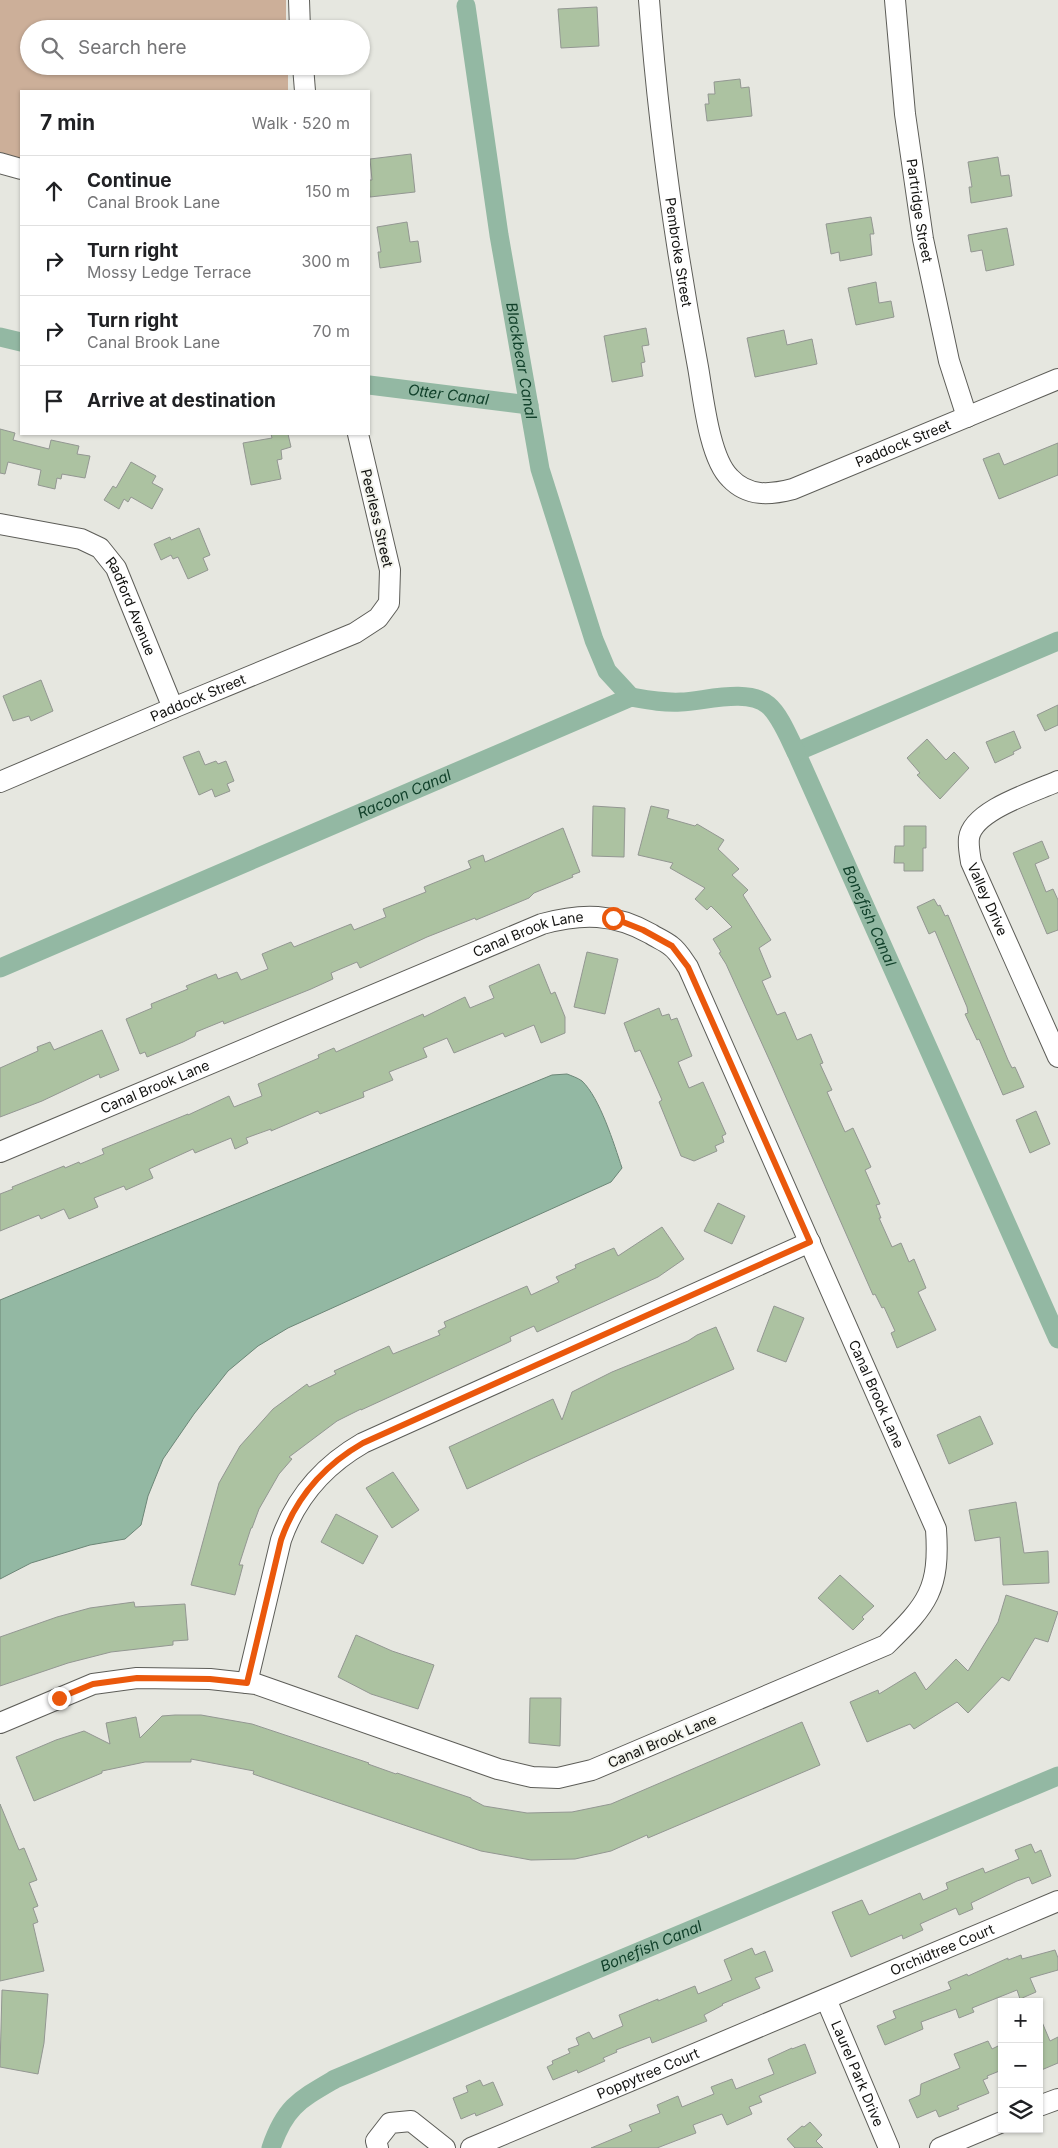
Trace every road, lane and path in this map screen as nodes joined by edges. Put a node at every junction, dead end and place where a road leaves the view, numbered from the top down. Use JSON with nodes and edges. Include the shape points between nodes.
{"nodes":[{"id":1,"x":299,"y":0,"type":"edge"},
{"id":2,"x":649,"y":0,"type":"edge"},
{"id":3,"x":895,"y":0,"type":"edge"},
{"id":4,"x":300,"y":20,"type":"edge"},
{"id":5,"x":304,"y":75,"type":"edge"},
{"id":6,"x":305,"y":90,"type":"edge"},
{"id":7,"x":0,"y":163,"type":"edge"},
{"id":8,"x":20,"y":169,"type":"edge"},
{"id":9,"x":1058,"y":379,"type":"edge"},
{"id":10,"x":967,"y":417,"type":"junction"},
{"id":11,"x":358,"y":435,"type":"edge"},
{"id":12,"x":745,"y":490,"type":"joint"},
{"id":13,"x":0,"y":524,"type":"edge"},
{"id":14,"x":389,"y":602,"type":"joint"},
{"id":15,"x":173,"y":708,"type":"junction"},
{"id":16,"x":1058,"y":781,"type":"edge"},
{"id":17,"x":0,"y":782,"type":"edge"},
{"id":18,"x":1058,"y":1057,"type":"edge"},
{"id":19,"x":0,"y":1152,"type":"edge"},
{"id":20,"x":810,"y":1242,"type":"junction"},
{"id":21,"x":247,"y":1683,"type":"junction"},
{"id":22,"x":0,"y":1723,"type":"edge"},
{"id":23,"x":1058,"y":1901,"type":"edge"},
{"id":24,"x":826,"y":1999,"type":"junction"},
{"id":25,"x":1058,"y":2099,"type":"edge"},
{"id":26,"x":1043,"y":2105,"type":"edge"},
{"id":27,"x":998,"y":2124,"type":"edge"},
{"id":28,"x":378,"y":2148,"type":"edge"},
{"id":29,"x":445,"y":2148,"type":"edge"},
{"id":30,"x":471,"y":2148,"type":"edge"},
{"id":31,"x":889,"y":2148,"type":"edge"},
{"id":32,"x":940,"y":2148,"type":"edge"}],
"edges":[{"from":1,"to":4,"type":"street"},
{"from":2,"to":12,"type":"street","name":"Pembroke Street","via":[[655,83],[674,224],[709,430],[716,454],[729,478]]},
{"from":3,"to":10,"type":"street","name":"Partridge Street","via":[[905,114],[924,240],[949,361]]},
{"from":5,"to":6,"type":"street"},
{"from":7,"to":8,"type":"street"},
{"from":9,"to":10,"type":"street","name":"Paddock Street"},
{"from":10,"to":12,"type":"street","name":"Paddock Street","via":[[793,490],[770,495]]},
{"from":11,"to":14,"type":"street","name":"Peerless Street","via":[[390,570]]},
{"from":13,"to":15,"type":"street","name":"Radford Avenue","via":[[81,539],[100,548],[116,568]]},
{"from":14,"to":15,"type":"street","name":"Paddock Street","via":[[378,618],[355,634]]},
{"from":15,"to":17,"type":"street","name":"Paddock Street"},
{"from":16,"to":18,"type":"street","name":"Valley Drive","via":[[980,819],[969,837],[971,862]]},
{"from":19,"to":20,"type":"street","name":"Canal Brook Lane","via":[[542,924],[568,917],[598,916],[613,918],[643,930],[672,946],[688,967]]},
{"from":20,"to":21,"type":"street","via":[[363,1443],[334,1462],[313,1481],[288,1519]]},
{"from":20,"to":21,"type":"street","name":"Canal Brook Lane","via":[[936,1528],[938,1555],[935,1578],[924,1603],[886,1645],[592,1770],[558,1778],[532,1777],[498,1769]]},
{"from":21,"to":22,"type":"street","name":"Canal Brook Lane","via":[[137,1678],[93,1684]]},
{"from":23,"to":24,"type":"street","name":"Orchidtree Court"},
{"from":24,"to":30,"type":"street","name":"Poppytree Court"},
{"from":24,"to":31,"type":"street","name":"Laurel Park Drive"},
{"from":25,"to":26,"type":"street"},
{"from":27,"to":32,"type":"street"},
{"from":28,"to":29,"type":"street","via":[[376,2142],[390,2123],[411,2121]]}]}
